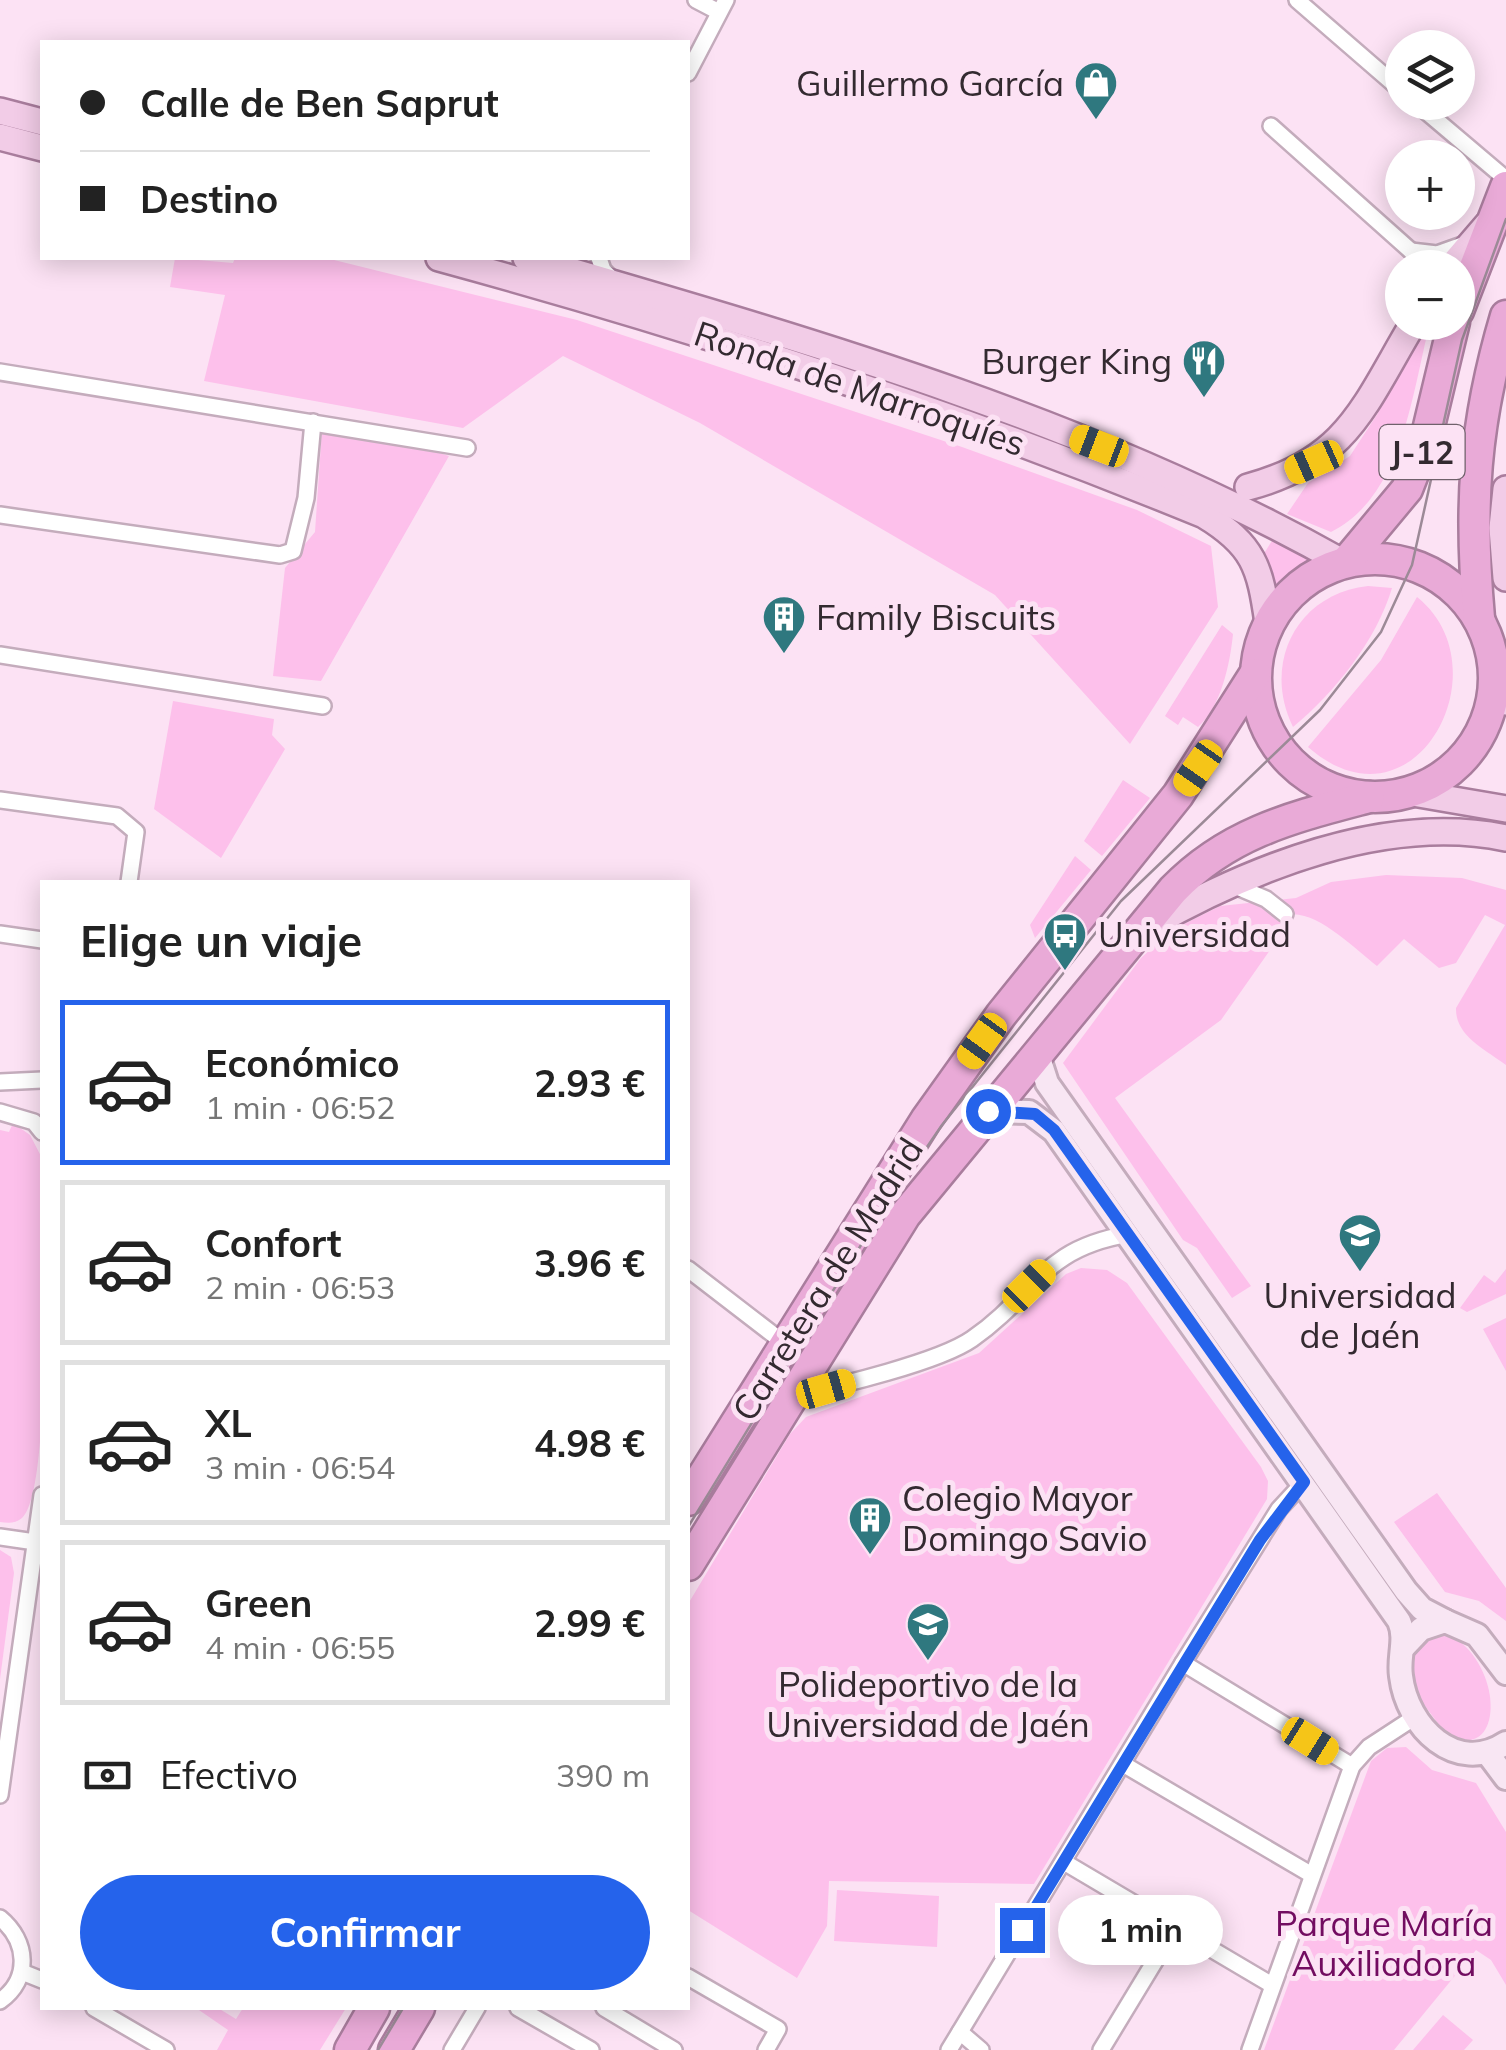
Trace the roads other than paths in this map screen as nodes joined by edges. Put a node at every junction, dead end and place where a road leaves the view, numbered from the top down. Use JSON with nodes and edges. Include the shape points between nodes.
{"nodes":[{"id":1,"x":696,"y":0,"type":"edge"},
{"id":2,"x":1296,"y":0,"type":"edge"},
{"id":3,"x":723,"y":6,"type":"edge"},
{"id":4,"x":690,"y":70,"type":"edge"},
{"id":5,"x":1385,"y":76,"type":"edge"},
{"id":6,"x":0,"y":112,"type":"edge"},
{"id":7,"x":1437,"y":120,"type":"edge"},
{"id":8,"x":40,"y":122,"type":"edge"},
{"id":9,"x":1271,"y":126,"type":"dead end"},
{"id":10,"x":0,"y":136,"type":"edge"},
{"id":11,"x":40,"y":147,"type":"edge"},
{"id":12,"x":1506,"y":179,"type":"edge"},
{"id":13,"x":1506,"y":188,"type":"edge"},
{"id":14,"x":1482,"y":230,"type":"junction"},
{"id":15,"x":1410,"y":250,"type":"edge"},
{"id":16,"x":1444,"y":250,"type":"edge"},
{"id":17,"x":1465,"y":250,"type":"edge"},
{"id":18,"x":1475,"y":252,"type":"edge"},
{"id":19,"x":446,"y":260,"type":"edge"},
{"id":20,"x":534,"y":260,"type":"edge"},
{"id":21,"x":600,"y":260,"type":"edge"},
{"id":22,"x":622,"y":286,"type":"junction"},
{"id":23,"x":1506,"y":316,"type":"edge"},
{"id":24,"x":1403,"y":340,"type":"edge"},
{"id":25,"x":1449,"y":340,"type":"edge"},
{"id":26,"x":0,"y":372,"type":"edge"},
{"id":27,"x":313,"y":422,"type":"junction"},
{"id":28,"x":467,"y":448,"type":"dead end"},
{"id":29,"x":1248,"y":487,"type":"joint"},
{"id":30,"x":1202,"y":489,"type":"junction"},
{"id":31,"x":1506,"y":489,"type":"edge"},
{"id":32,"x":0,"y":515,"type":"edge"},
{"id":33,"x":1344,"y":562,"type":"junction"},
{"id":34,"x":1506,"y":578,"type":"edge"},
{"id":35,"x":1480,"y":621,"type":"junction"},
{"id":36,"x":1268,"y":623,"type":"junction"},
{"id":37,"x":0,"y":655,"type":"edge"},
{"id":38,"x":1255,"y":674,"type":"junction"},
{"id":39,"x":1494,"y":674,"type":"junction"},
{"id":40,"x":1506,"y":702,"type":"edge"},
{"id":41,"x":323,"y":706,"type":"dead end"},
{"id":42,"x":1407,"y":792,"type":"junction"},
{"id":43,"x":1368,"y":796,"type":"junction"},
{"id":44,"x":0,"y":800,"type":"edge"},
{"id":45,"x":1506,"y":809,"type":"edge"},
{"id":46,"x":1506,"y":838,"type":"edge"},
{"id":47,"x":1274,"y":869,"type":"junction"},
{"id":48,"x":129,"y":880,"type":"edge"},
{"id":49,"x":1235,"y":886,"type":"junction"},
{"id":50,"x":0,"y":934,"type":"edge"},
{"id":51,"x":1134,"y":935,"type":"junction"},
{"id":52,"x":40,"y":940,"type":"edge"},
{"id":53,"x":1037,"y":1052,"type":"junction"},
{"id":54,"x":40,"y":1080,"type":"edge"},
{"id":55,"x":0,"y":1082,"type":"edge"},
{"id":56,"x":988,"y":1111,"type":"junction"},
{"id":57,"x":0,"y":1112,"type":"edge"},
{"id":58,"x":40,"y":1130,"type":"edge"},
{"id":59,"x":1129,"y":1234,"type":"junction"},
{"id":60,"x":690,"y":1271,"type":"edge"},
{"id":61,"x":788,"y":1346,"type":"junction"},
{"id":62,"x":792,"y":1396,"type":"junction"},
{"id":63,"x":1304,"y":1482,"type":"junction"},
{"id":64,"x":690,"y":1493,"type":"edge"},
{"id":65,"x":0,"y":1537,"type":"edge"},
{"id":66,"x":39,"y":1543,"type":"edge"},
{"id":67,"x":690,"y":1562,"type":"edge"},
{"id":68,"x":1445,"y":1621,"type":"junction"},
{"id":69,"x":1402,"y":1649,"type":"junction"},
{"id":70,"x":1183,"y":1663,"type":"junction"},
{"id":71,"x":1506,"y":1673,"type":"edge"},
{"id":72,"x":1415,"y":1716,"type":"junction"},
{"id":73,"x":1497,"y":1748,"type":"edge"},
{"id":74,"x":1123,"y":1764,"type":"junction"},
{"id":75,"x":1352,"y":1766,"type":"junction"},
{"id":76,"x":1506,"y":1778,"type":"edge"},
{"id":77,"x":0,"y":1795,"type":"edge"},
{"id":78,"x":1064,"y":1862,"type":"junction"},
{"id":79,"x":1312,"y":1875,"type":"junction"},
{"id":80,"x":0,"y":1918,"type":"edge"},
{"id":81,"x":1174,"y":1928,"type":"junction"},
{"id":82,"x":22,"y":1972,"type":"junction"},
{"id":83,"x":690,"y":1978,"type":"edge"},
{"id":84,"x":40,"y":1979,"type":"edge"},
{"id":85,"x":1272,"y":1986,"type":"junction"},
{"id":86,"x":0,"y":2001,"type":"edge"},
{"id":87,"x":97,"y":2010,"type":"edge"},
{"id":88,"x":373,"y":2010,"type":"edge"},
{"id":89,"x":418,"y":2010,"type":"edge"},
{"id":90,"x":476,"y":2010,"type":"edge"},
{"id":91,"x":521,"y":2010,"type":"edge"},
{"id":92,"x":607,"y":2010,"type":"edge"},
{"id":93,"x":960,"y":2032,"type":"junction"},
{"id":94,"x":166,"y":2050,"type":"edge"},
{"id":95,"x":350,"y":2050,"type":"edge"},
{"id":96,"x":394,"y":2050,"type":"edge"},
{"id":97,"x":452,"y":2050,"type":"edge"},
{"id":98,"x":591,"y":2050,"type":"edge"},
{"id":99,"x":674,"y":2050,"type":"edge"},
{"id":100,"x":766,"y":2050,"type":"edge"},
{"id":101,"x":949,"y":2050,"type":"edge"},
{"id":102,"x":981,"y":2050,"type":"edge"},
{"id":103,"x":1102,"y":2050,"type":"edge"},
{"id":104,"x":1250,"y":2050,"type":"edge"}],
"edges":[{"from":1,"to":3,"type":"street"},
{"from":2,"to":5,"type":"street"},
{"from":3,"to":4,"type":"street"},
{"from":6,"to":8,"type":"main road"},
{"from":7,"to":12,"type":"street"},
{"from":9,"to":15,"type":"street"},
{"from":10,"to":11,"type":"main road"},
{"from":13,"to":14,"type":"highway","number":"J-12"},
{"from":14,"to":16,"type":"street"},
{"from":14,"to":17,"type":"main road"},
{"from":14,"to":18,"type":"highway","number":"J-12"},
{"from":19,"to":36,"type":"main road","name":"Ronda de Marroquíes","via":[[897,396],[1204,515],[1243,542],[1261,578]]},
{"from":20,"to":22,"type":"main road","name":"Ronda de Marroquíes"},
{"from":21,"to":22,"type":"street"},
{"from":22,"to":30,"type":"main road","name":"Ronda de Marroquíes","via":[[994,406]]},
{"from":23,"to":35,"type":"highway","number":"J-12","via":[[1477,438],[1471,527]]},
{"from":24,"to":29,"type":"main road","via":[[1340,441],[1314,462]]},
{"from":25,"to":33,"type":"highway","number":"J-12","via":[[1416,468],[1395,507]]},
{"from":26,"to":27,"type":"street"},
{"from":27,"to":28,"type":"street"},
{"from":27,"to":32,"type":"street","via":[[293,551],[280,556]]},
{"from":29,"to":30,"type":"street"},
{"from":30,"to":33,"type":"main road","name":"Ronda de Marroquíes"},
{"from":31,"to":34,"type":"main road"},
{"from":33,"to":35,"type":"highway","via":[[1384,559],[1422,568],[1455,590]]},
{"from":33,"to":36,"type":"highway","via":[[1295,588]]},
{"from":35,"to":39,"type":"highway"},
{"from":36,"to":38,"type":"highway"},
{"from":37,"to":41,"type":"street"},
{"from":38,"to":43,"type":"highway","via":[[1263,720],[1288,759],[1324,786]]},
{"from":38,"to":61,"type":"highway","name":"Carretera de Madrid","via":[[1178,796],[926,1120]]},
{"from":39,"to":40,"type":"main road"},
{"from":39,"to":42,"type":"highway","via":[[1488,715],[1474,743],[1445,774]]},
{"from":42,"to":43,"type":"highway"},
{"from":42,"to":45,"type":"main road"},
{"from":43,"to":51,"type":"highway","name":"Carretera de Madrid","via":[[1284,819],[1214,852]]},
{"from":44,"to":48,"type":"street","via":[[117,816],[136,832]]},
{"from":46,"to":47,"type":"main road","via":[[1424,829],[1342,845]]},
{"from":47,"to":49,"type":"main road"},
{"from":47,"to":49,"type":"street","via":[[1271,882],[1286,914]]},
{"from":49,"to":51,"type":"main road"},
{"from":50,"to":52,"type":"street"},
{"from":51,"to":53,"type":"highway","name":"Carretera de Madrid"},
{"from":53,"to":56,"type":"highway","name":"Carretera de Madrid"},
{"from":53,"to":68,"type":"street","via":[[1047,1083],[1406,1592]]},
{"from":54,"to":55,"type":"street"},
{"from":56,"to":59,"type":"street","via":[[1024,1110],[1041,1118]]},
{"from":56,"to":62,"type":"highway","name":"Carretera de Madrid","via":[[904,1216]]},
{"from":57,"to":58,"type":"street"},
{"from":59,"to":62,"type":"street","via":[[1091,1240],[1064,1255],[970,1341]]},
{"from":59,"to":63,"type":"street"},
{"from":60,"to":61,"type":"street"},
{"from":61,"to":64,"type":"highway","name":"Carretera de Madrid"},
{"from":62,"to":67,"type":"highway","name":"Carretera de Madrid"},
{"from":63,"to":69,"type":"street","via":[[1399,1621]]},
{"from":63,"to":70,"type":"street","via":[[1280,1508]]},
{"from":65,"to":66,"type":"street"},
{"from":66,"to":77,"type":"street"},
{"from":68,"to":69,"type":"street","via":[[1421,1629]]},
{"from":68,"to":71,"type":"street","via":[[1478,1635]]},
{"from":69,"to":72,"type":"street","via":[[1401,1680]]},
{"from":70,"to":74,"type":"street"},
{"from":70,"to":75,"type":"street"},
{"from":72,"to":73,"type":"street","via":[[1448,1749],[1473,1757]]},
{"from":72,"to":75,"type":"street"},
{"from":73,"to":76,"type":"street"},
{"from":74,"to":78,"type":"street"},
{"from":74,"to":79,"type":"street"},
{"from":75,"to":79,"type":"street"},
{"from":78,"to":81,"type":"street"},
{"from":78,"to":93,"type":"street"},
{"from":79,"to":85,"type":"street"},
{"from":80,"to":82,"type":"street","via":[[20,1942]]},
{"from":81,"to":85,"type":"street"},
{"from":81,"to":103,"type":"street"},
{"from":82,"to":84,"type":"street"},
{"from":82,"to":86,"type":"street"},
{"from":83,"to":100,"type":"street","via":[[778,2029]]},
{"from":85,"to":104,"type":"street"},
{"from":87,"to":94,"type":"street"},
{"from":88,"to":95,"type":"highway"},
{"from":89,"to":96,"type":"highway"},
{"from":90,"to":97,"type":"street"},
{"from":91,"to":98,"type":"street"},
{"from":92,"to":99,"type":"street"},
{"from":93,"to":101,"type":"street"},
{"from":93,"to":102,"type":"street"}]}
